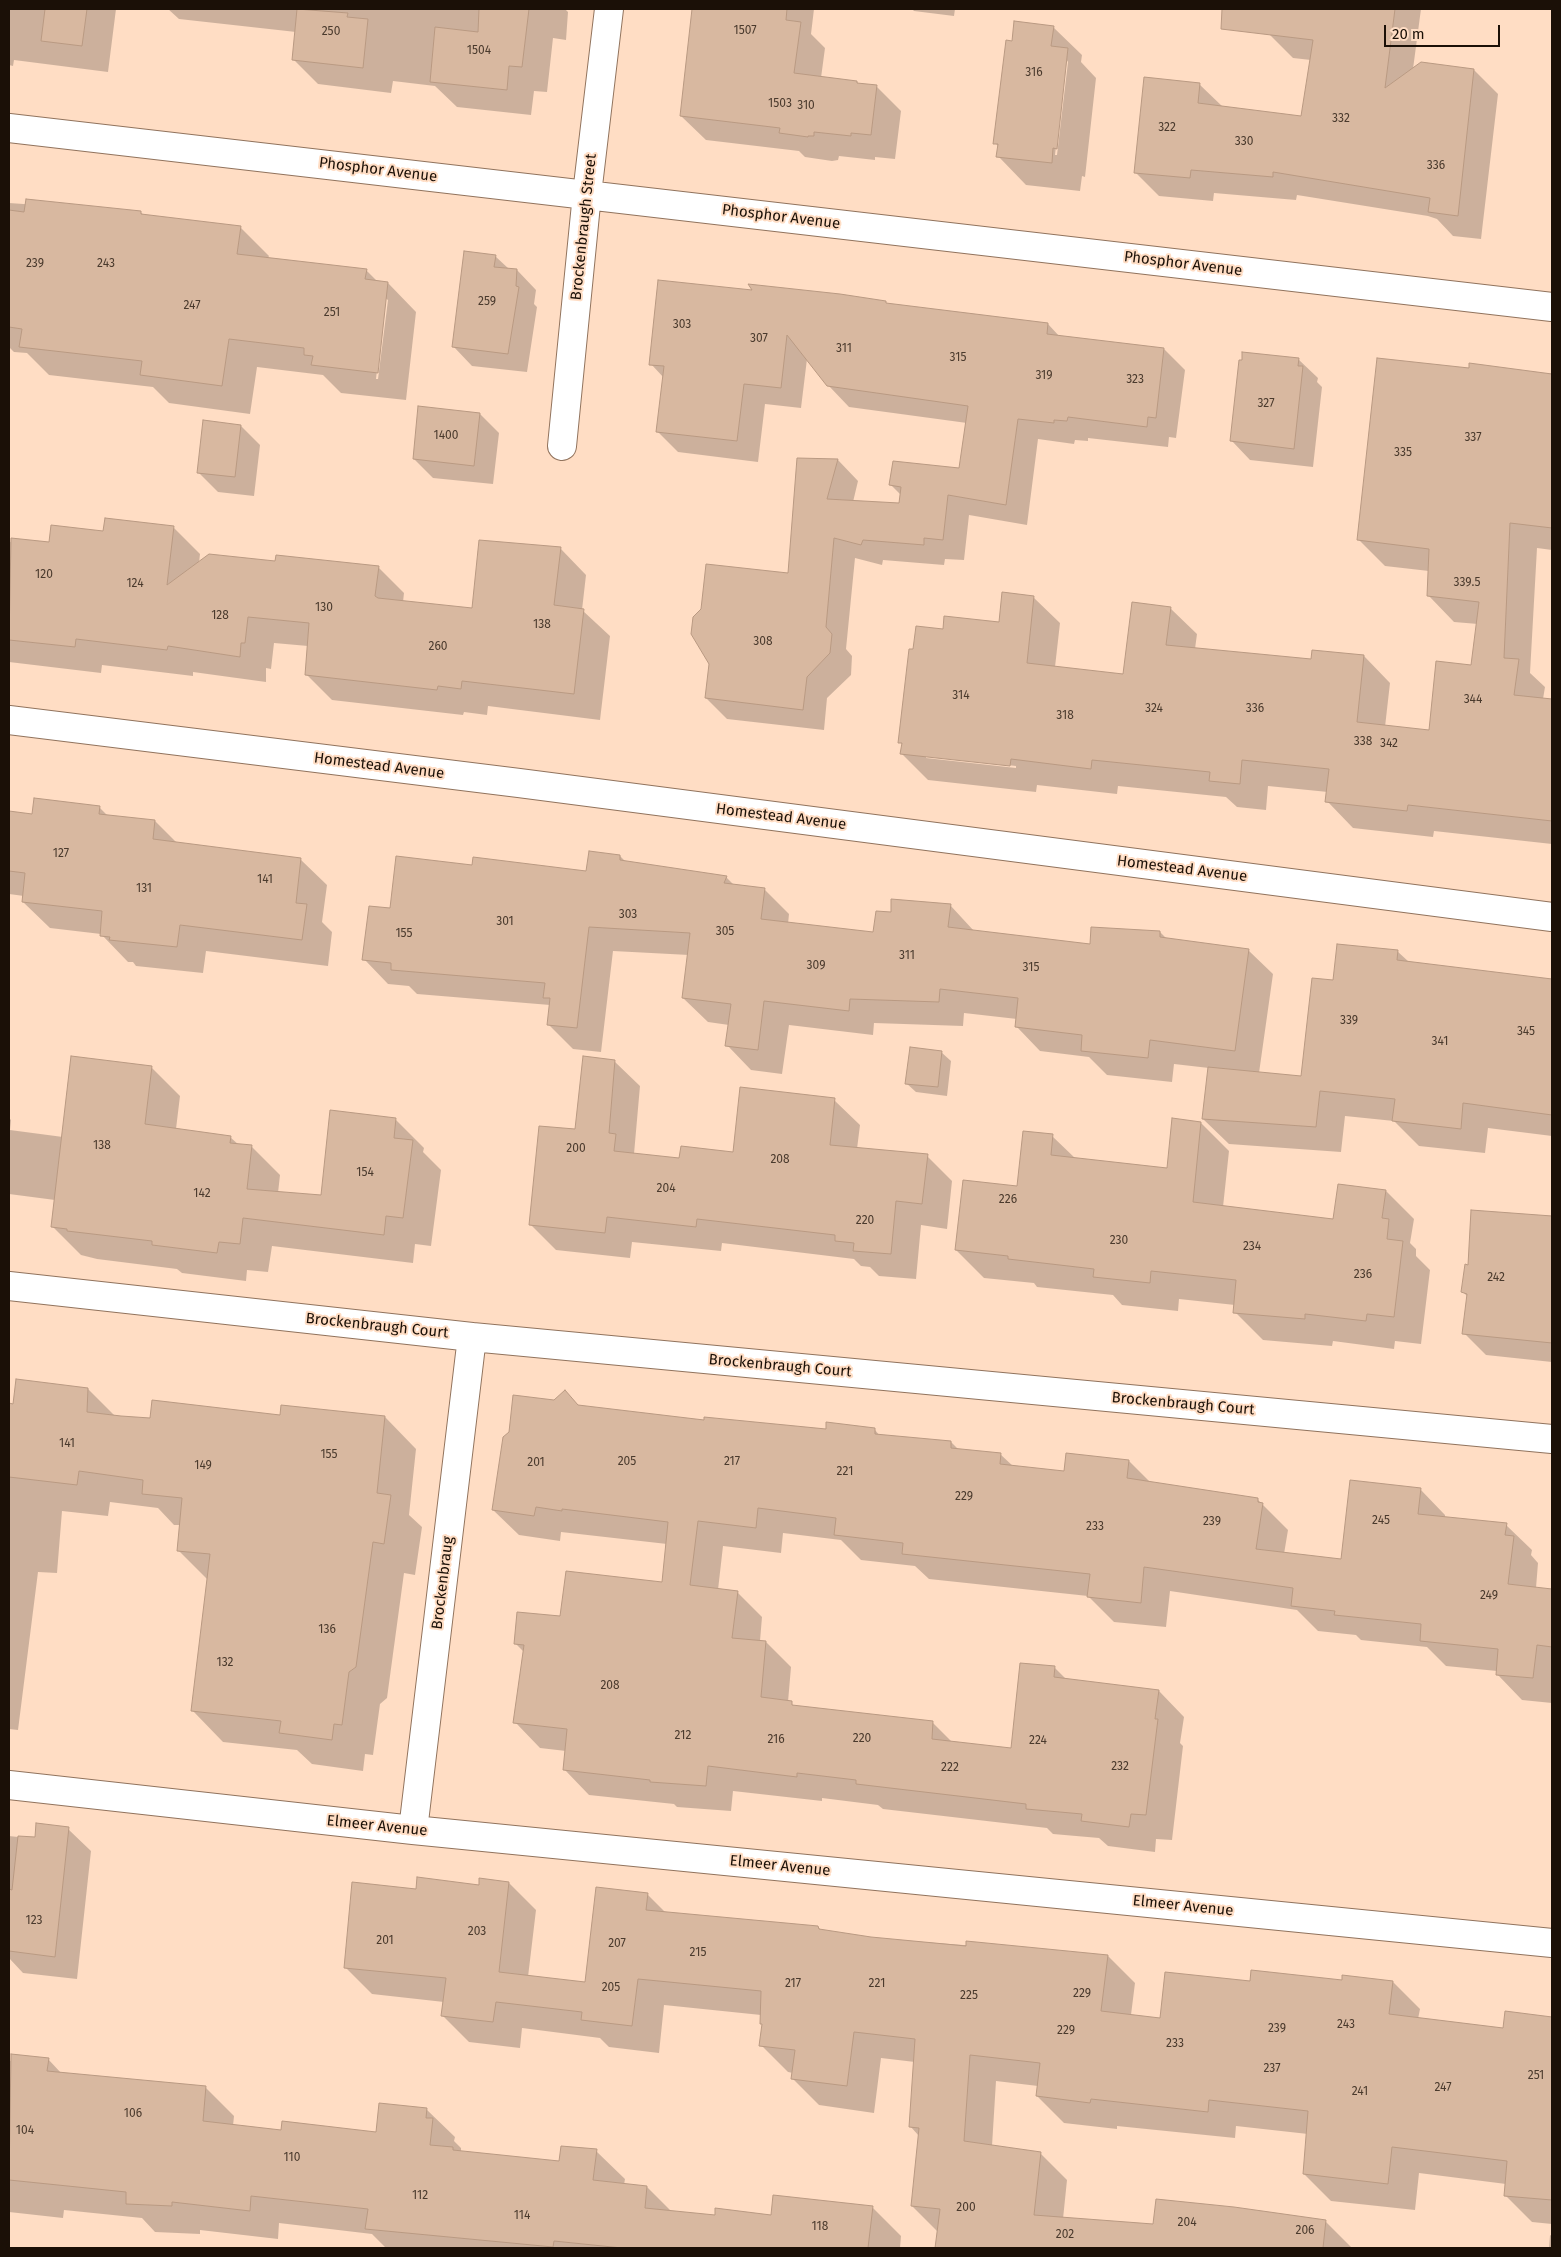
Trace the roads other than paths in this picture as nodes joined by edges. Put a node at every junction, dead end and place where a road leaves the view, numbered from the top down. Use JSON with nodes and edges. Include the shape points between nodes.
{"nodes":[{"id":1,"x":609,"y":9,"type":"edge"},
{"id":2,"x":9,"y":128,"type":"edge"},
{"id":3,"x":587,"y":194,"type":"junction"},
{"id":4,"x":1552,"y":307,"type":"edge"},
{"id":5,"x":562,"y":446,"type":"dead end"},
{"id":6,"x":9,"y":720,"type":"edge"},
{"id":7,"x":1552,"y":917,"type":"edge"},
{"id":8,"x":9,"y":1286,"type":"edge"},
{"id":9,"x":472,"y":1337,"type":"junction"},
{"id":10,"x":1552,"y":1439,"type":"edge"},
{"id":11,"x":9,"y":1785,"type":"edge"},
{"id":12,"x":413,"y":1830,"type":"junction"},
{"id":13,"x":1552,"y":1943,"type":"edge"}],
"edges":[{"from":1,"to":3,"type":"street","name":"Brockenbraugh Street"},
{"from":2,"to":3,"type":"street","name":"Phosphor Avenue"},
{"from":3,"to":4,"type":"street","name":"Phosphor Avenue"},
{"from":3,"to":5,"type":"street","name":"Brockenbraugh Street"},
{"from":6,"to":7,"type":"street","name":"Homestead Avenue"},
{"from":8,"to":9,"type":"street","name":"Brockenbraugh Court"},
{"from":9,"to":10,"type":"street","name":"Brockenbraugh Court"},
{"from":9,"to":12,"type":"street","name":"Brockenbraug"},
{"from":11,"to":12,"type":"street","name":"Elmeer Avenue"},
{"from":12,"to":13,"type":"street","name":"Elmeer Avenue"}]}
